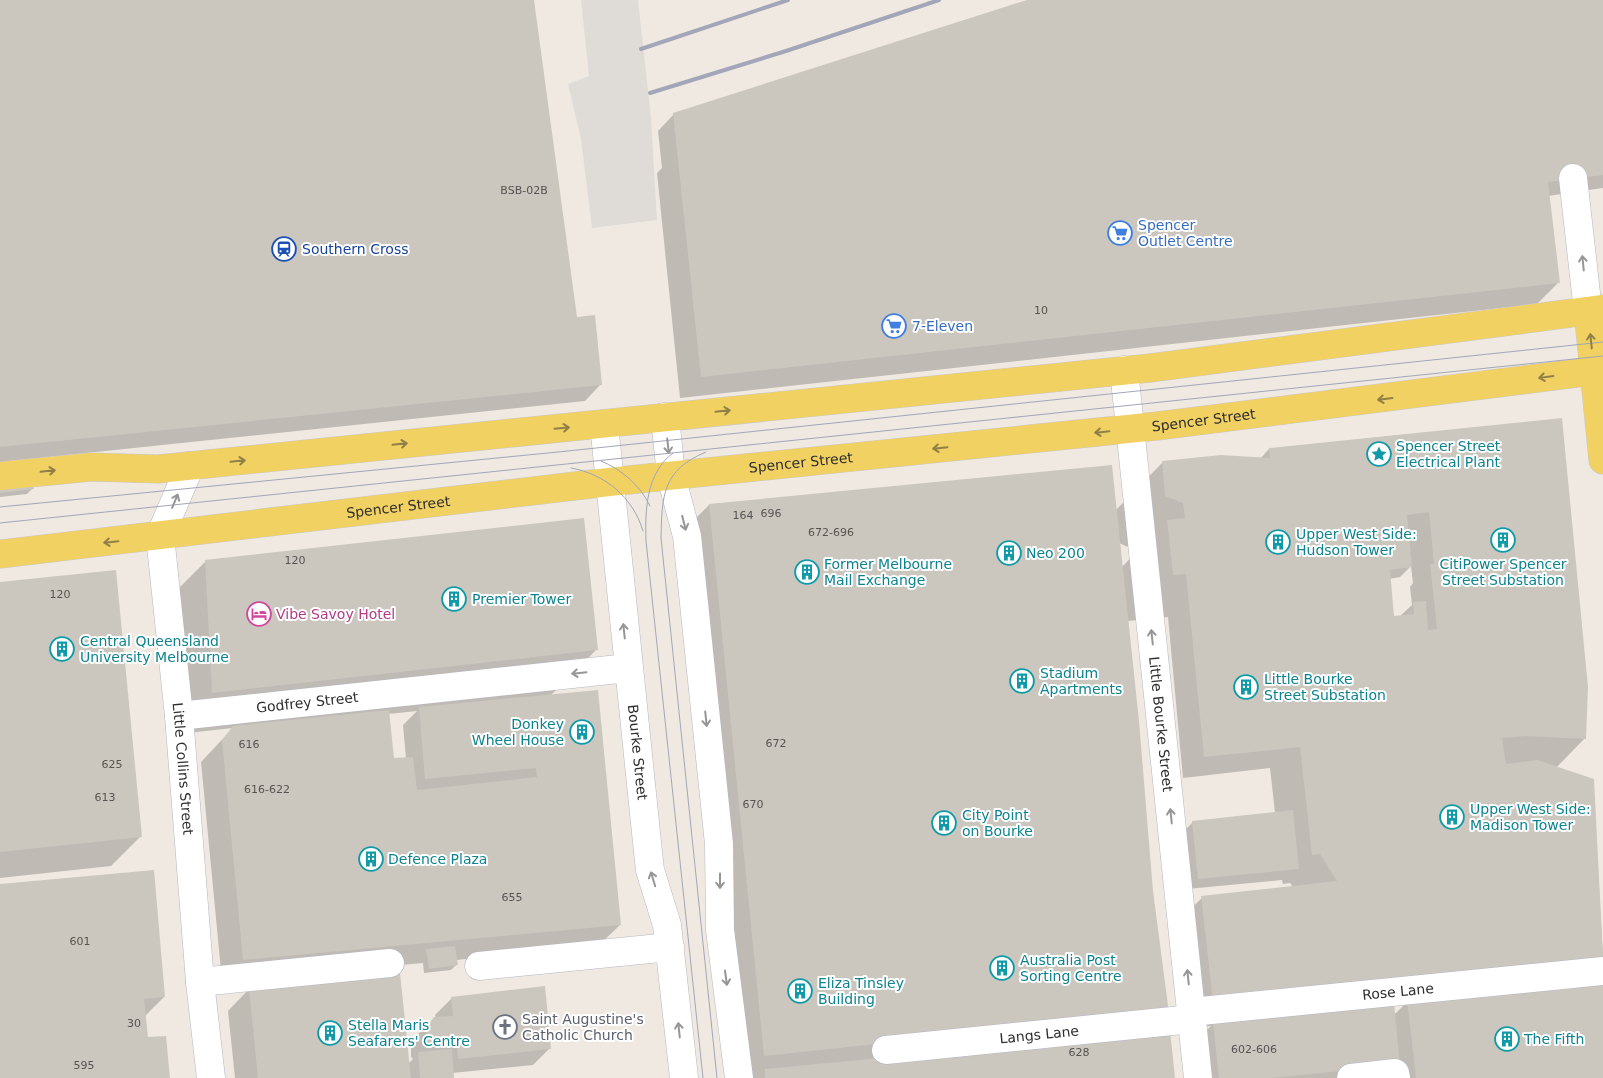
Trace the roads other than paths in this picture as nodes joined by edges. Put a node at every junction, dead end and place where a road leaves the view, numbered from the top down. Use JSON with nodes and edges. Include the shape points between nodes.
{"nodes":[{"id":1,"x":1573,"y":178,"type":"dead end"},
{"id":2,"x":1596,"y":310,"type":"edge"},
{"id":3,"x":1124,"y":370,"type":"junction"},
{"id":4,"x":1599,"y":371,"type":"edge"},
{"id":5,"x":665,"y":417,"type":"junction"},
{"id":6,"x":604,"y":424,"type":"junction"},
{"id":7,"x":1130,"y":429,"type":"junction"},
{"id":8,"x":1603,"y":460,"type":"edge"},
{"id":9,"x":190,"y":466,"type":"junction"},
{"id":10,"x":0,"y":476,"type":"edge"},
{"id":11,"x":671,"y":476,"type":"junction"},
{"id":12,"x":610,"y":482,"type":"junction"},
{"id":13,"x":160,"y":536,"type":"junction"},
{"id":14,"x":0,"y":554,"type":"edge"},
{"id":15,"x":628,"y":668,"type":"junction"},
{"id":16,"x":179,"y":716,"type":"junction"},
{"id":17,"x":670,"y":947,"type":"junction"},
{"id":18,"x":390,"y":963,"type":"dead end"},
{"id":19,"x":479,"y":966,"type":"dead end"},
{"id":20,"x":1603,"y":971,"type":"edge"},
{"id":21,"x":200,"y":982,"type":"junction"},
{"id":22,"x":1191,"y":1016,"type":"junction"},
{"id":23,"x":886,"y":1050,"type":"dead end"},
{"id":24,"x":211,"y":1078,"type":"edge"},
{"id":25,"x":684,"y":1078,"type":"edge"},
{"id":26,"x":739,"y":1078,"type":"edge"},
{"id":27,"x":1198,"y":1078,"type":"edge"},
{"id":28,"x":1351,"y":1078,"type":"edge"},
{"id":29,"x":1396,"y":1078,"type":"edge"}],
"edges":[{"from":2,"to":1,"type":"street","one_way":true},
{"from":2,"to":3,"type":"main road"},
{"from":4,"to":2,"type":"main road","one_way":true},
{"from":5,"to":3,"type":"main road","one_way":true},
{"from":3,"to":7,"type":"street","name":"Little Bourke Street"},
{"from":4,"to":7,"type":"main road","name":"Spencer Street","one_way":true},
{"from":4,"to":8,"type":"main road"},
{"from":5,"to":6,"type":"main road"},
{"from":5,"to":11,"type":"street","one_way":true},
{"from":9,"to":6,"type":"main road","one_way":true},
{"from":6,"to":12,"type":"street","name":"Bourke Street"},
{"from":7,"to":11,"type":"main road","name":"Spencer Street","one_way":true},
{"from":22,"to":7,"type":"street","name":"Little Bourke Street","one_way":true},
{"from":10,"to":9,"type":"main road","one_way":true,"via":[[91,467],[158,469]]},
{"from":13,"to":9,"type":"street","name":"Little Collins Street","one_way":true},
{"from":11,"to":12,"type":"main road","name":"Spencer Street"},
{"from":11,"to":26,"type":"street","one_way":true,"via":[[687,536],[719,844],[720,930]]},
{"from":12,"to":13,"type":"main road","name":"Spencer Street"},
{"from":15,"to":12,"type":"street","name":"Bourke Street","one_way":true},
{"from":13,"to":14,"type":"main road","name":"Spencer Street","one_way":true},
{"from":13,"to":16,"type":"street","name":"Little Collins Street"},
{"from":15,"to":16,"type":"street","name":"Godfrey Street","one_way":true},
{"from":17,"to":15,"type":"street","name":"Bourke Street","one_way":true,"via":[[650,870]]},
{"from":16,"to":21,"type":"street","name":"Little Collins Street"},
{"from":17,"to":19,"type":"street"},
{"from":25,"to":17,"type":"street","name":"Bourke Street","one_way":true},
{"from":18,"to":21,"type":"street"},
{"from":20,"to":22,"type":"street","name":"Rose Lane"},
{"from":21,"to":24,"type":"street","name":"Little Collins Street"},
{"from":22,"to":23,"type":"street","name":"Langs Lane"},
{"from":22,"to":27,"type":"street","name":"Little Bourke Street"},
{"from":28,"to":29,"type":"street","via":[[1395,1073]]}]}
